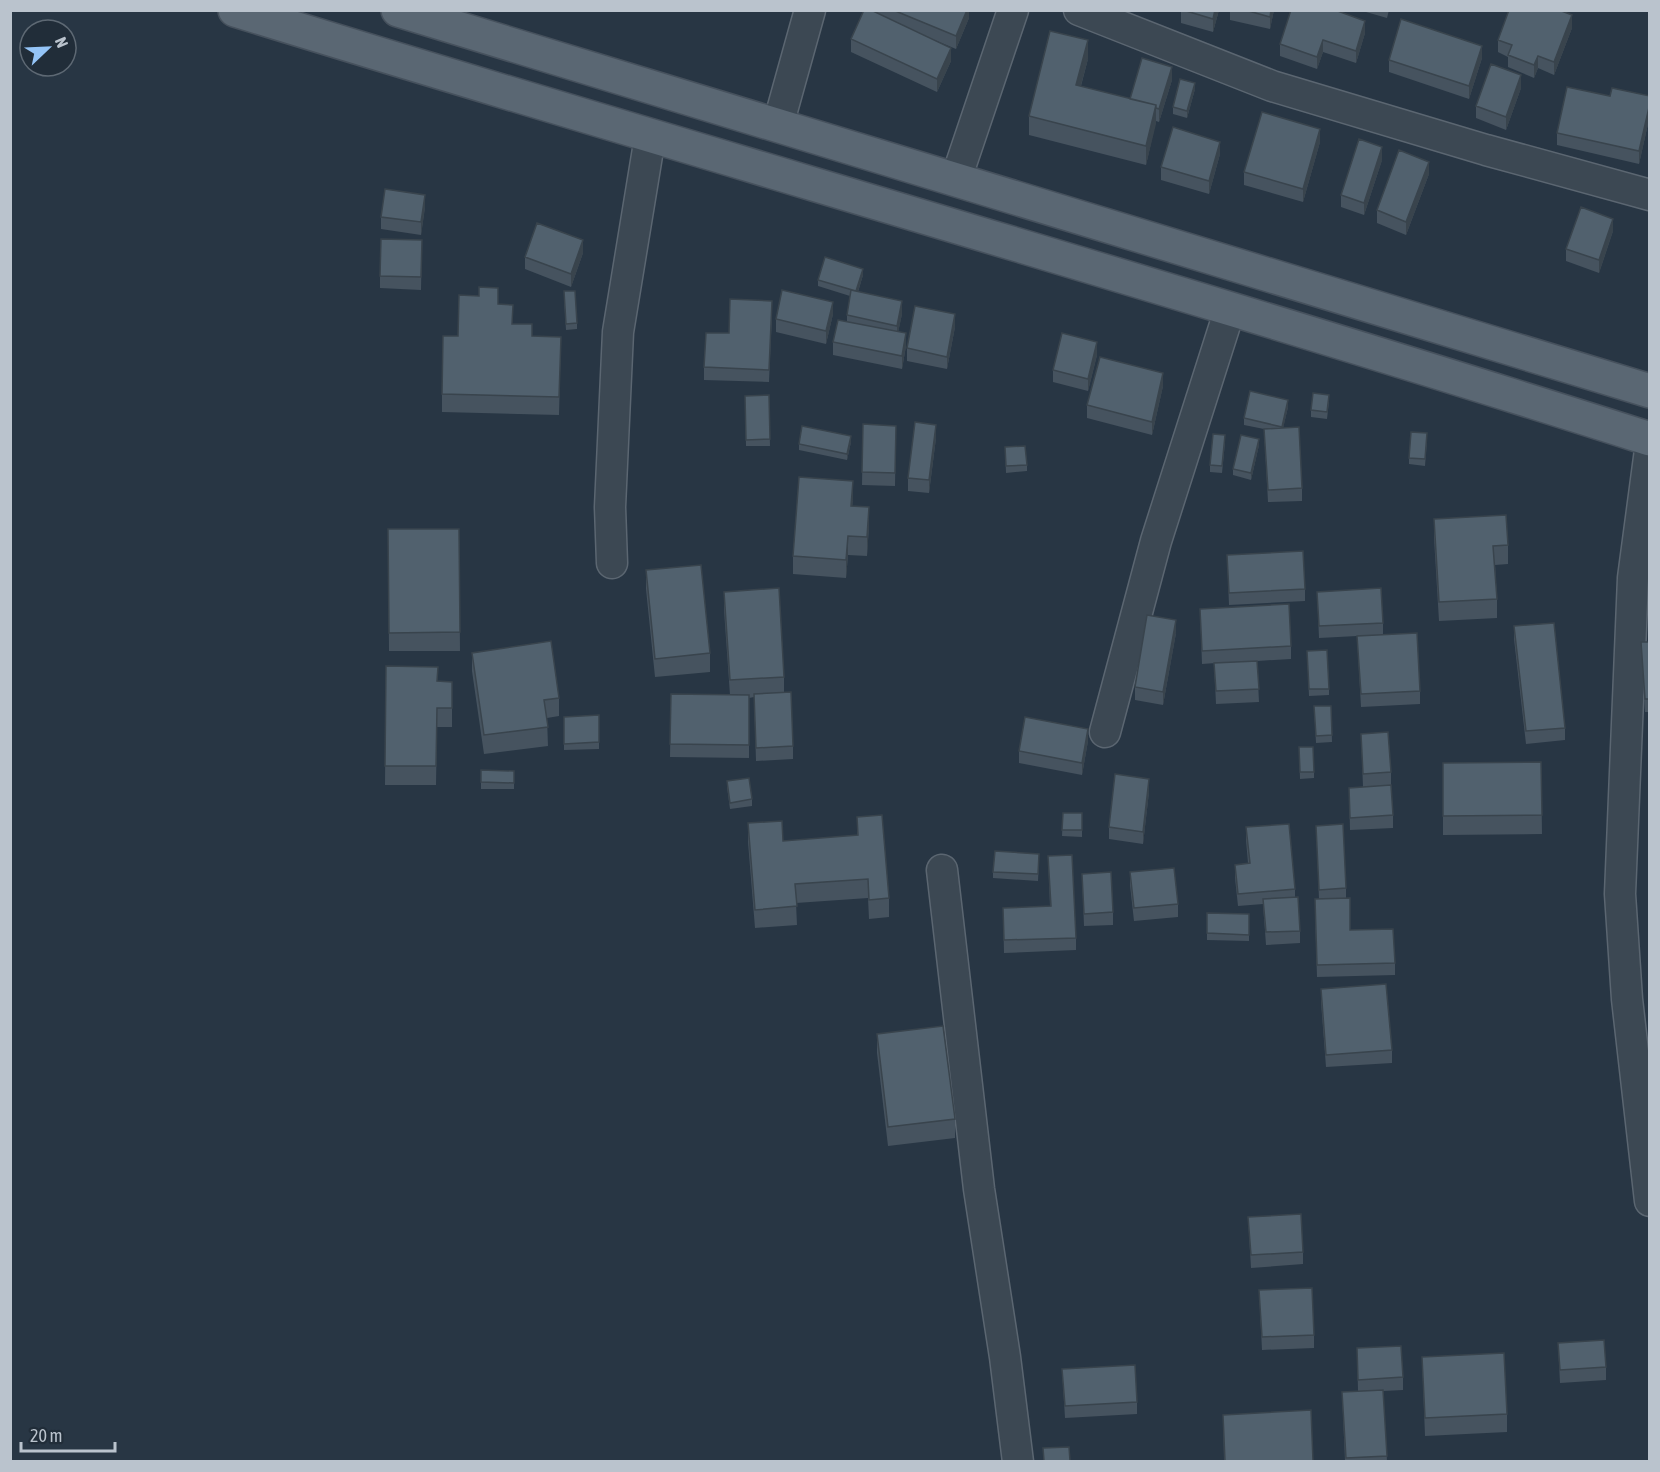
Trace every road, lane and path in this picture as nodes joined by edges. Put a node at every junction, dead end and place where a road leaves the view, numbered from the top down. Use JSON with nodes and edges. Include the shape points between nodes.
{"nodes":[{"id":1,"x":235,"y":10,"type":"edge"},
{"id":2,"x":398,"y":10,"type":"edge"},
{"id":3,"x":810,"y":10,"type":"edge"},
{"id":4,"x":1013,"y":10,"type":"edge"},
{"id":5,"x":1079,"y":10,"type":"edge"},
{"id":6,"x":777,"y":125,"type":"junction"},
{"id":7,"x":650,"y":137,"type":"junction"},
{"id":8,"x":956,"y":179,"type":"junction"},
{"id":9,"x":1650,"y":195,"type":"edge"},
{"id":10,"x":1230,"y":309,"type":"junction"},
{"id":11,"x":1650,"y":391,"type":"edge"},
{"id":12,"x":1650,"y":440,"type":"edge"},
{"id":13,"x":1650,"y":450,"type":"edge"},
{"id":14,"x":612,"y":563,"type":"dead end"},
{"id":15,"x":1105,"y":732,"type":"dead end"},
{"id":16,"x":942,"y":870,"type":"dead end"},
{"id":17,"x":1650,"y":1201,"type":"edge"},
{"id":18,"x":1018,"y":1461,"type":"edge"}],
"edges":[{"from":1,"to":7,"type":"main road"},
{"from":2,"to":6,"type":"main road"},
{"from":3,"to":6,"type":"street"},
{"from":4,"to":8,"type":"street"},
{"from":5,"to":9,"type":"street","via":[[1272,86]]},
{"from":6,"to":8,"type":"main road"},
{"from":7,"to":10,"type":"main road"},
{"from":7,"to":14,"type":"street","via":[[618,332],[610,507]]},
{"from":8,"to":11,"type":"main road"},
{"from":10,"to":12,"type":"main road"},
{"from":10,"to":15,"type":"street","via":[[1156,541]]},
{"from":13,"to":17,"type":"street","via":[[1634,578],[1620,894],[1627,999]]},
{"from":16,"to":18,"type":"street","via":[[979,1189]]}]}
